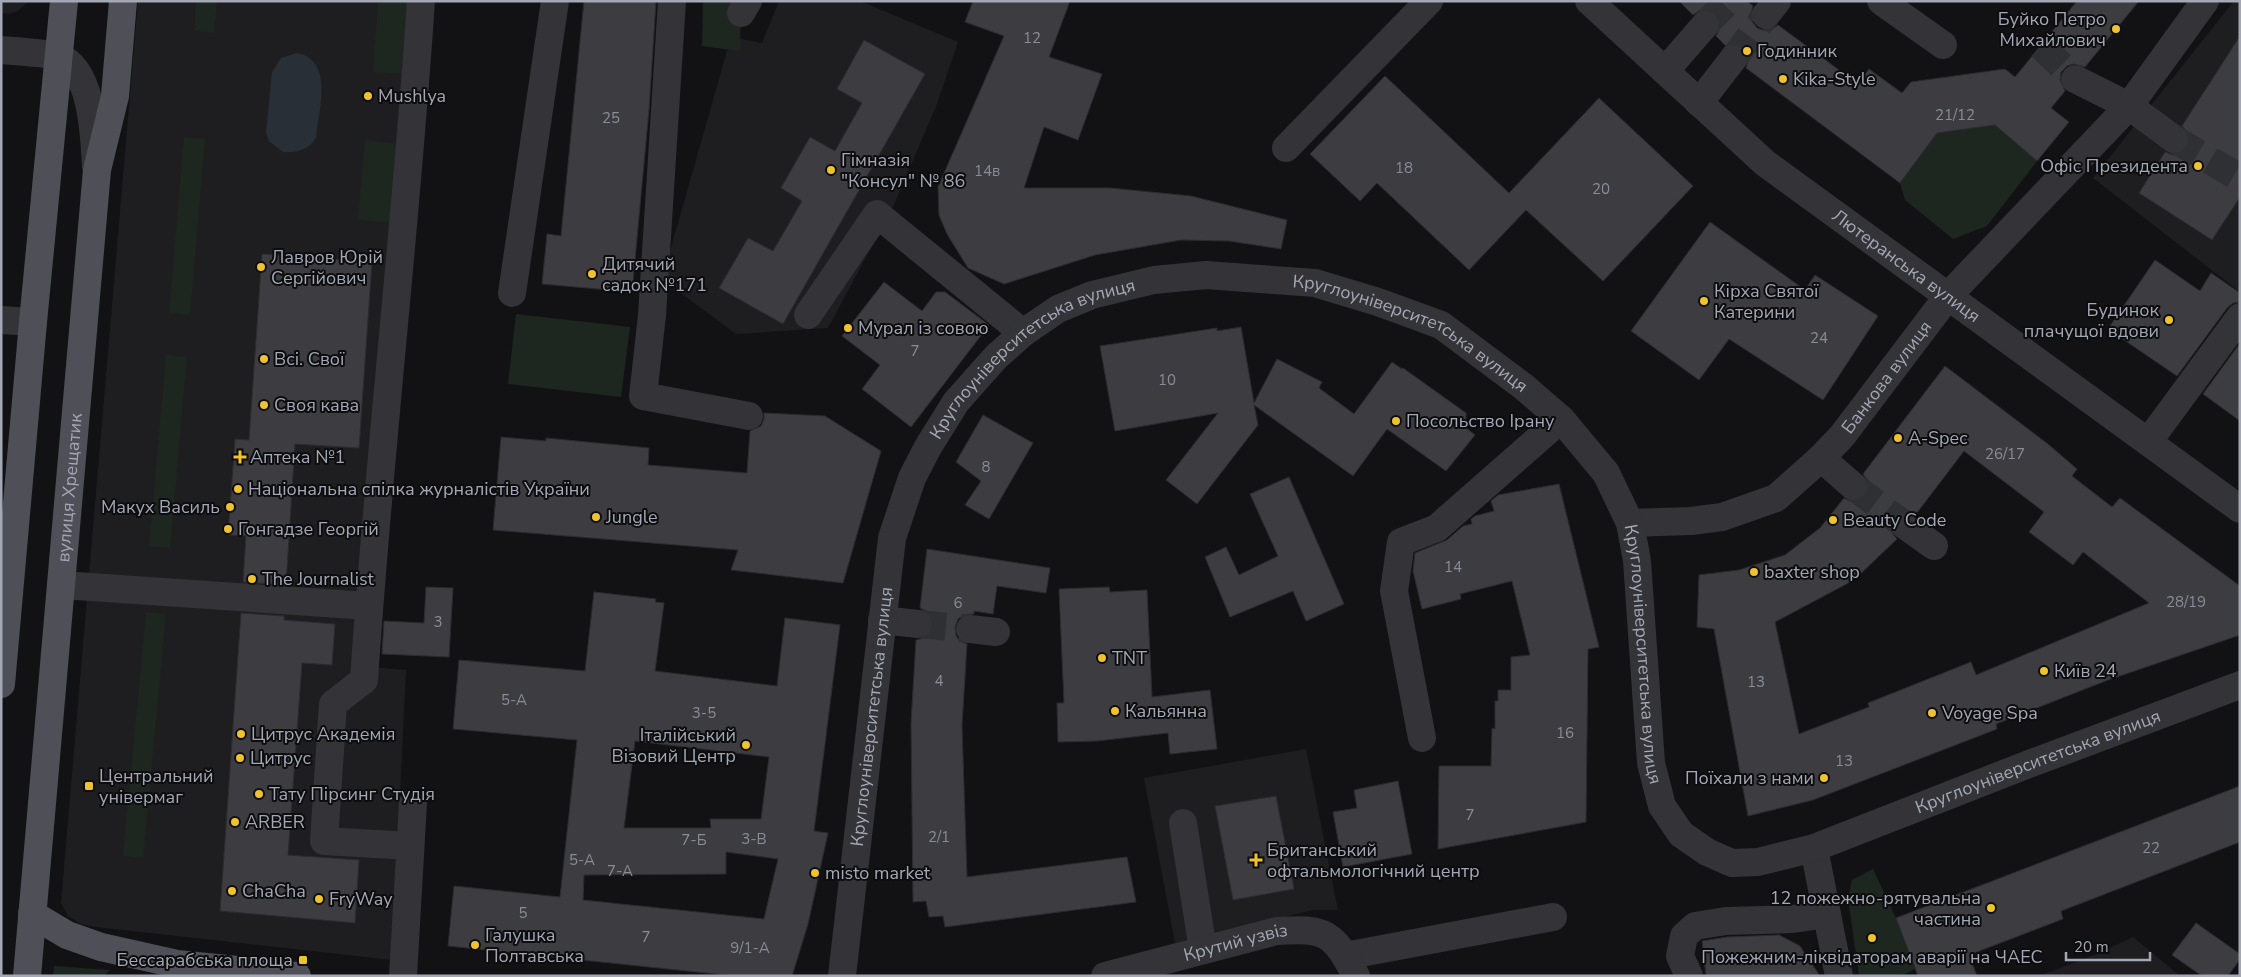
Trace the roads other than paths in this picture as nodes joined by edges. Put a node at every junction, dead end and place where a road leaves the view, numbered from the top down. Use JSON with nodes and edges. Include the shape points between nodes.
{"nodes":[{"id":1,"x":64,"y":1,"type":"edge"},
{"id":2,"x":123,"y":1,"type":"edge"},
{"id":3,"x":421,"y":1,"type":"edge"},
{"id":4,"x":555,"y":1,"type":"edge"},
{"id":5,"x":672,"y":1,"type":"edge"},
{"id":6,"x":1430,"y":1,"type":"edge"},
{"id":7,"x":1589,"y":1,"type":"edge"},
{"id":8,"x":1881,"y":1,"type":"edge"},
{"id":9,"x":2205,"y":1,"type":"edge"},
{"id":10,"x":1705,"y":25,"type":"tunnel mouth"},
{"id":11,"x":1943,"y":45,"type":"dead end"},
{"id":12,"x":1,"y":50,"type":"edge"},
{"id":13,"x":59,"y":57,"type":"junction"},
{"id":14,"x":1733,"y":59,"type":"tunnel mouth"},
{"id":15,"x":1665,"y":71,"type":"junction"},
{"id":16,"x":2075,"y":79,"type":"tunnel mouth"},
{"id":17,"x":1700,"y":103,"type":"junction"},
{"id":18,"x":2129,"y":106,"type":"junction"},
{"id":19,"x":2174,"y":139,"type":"tunnel mouth"},
{"id":20,"x":1286,"y":148,"type":"dead end"},
{"id":21,"x":97,"y":170,"type":"junction"},
{"id":22,"x":512,"y":293,"type":"dead end"},
{"id":23,"x":1948,"y":296,"type":"junction"},
{"id":24,"x":808,"y":315,"type":"dead end"},
{"id":25,"x":2240,"y":317,"type":"edge"},
{"id":26,"x":1,"y":320,"type":"edge"},
{"id":27,"x":33,"y":322,"type":"junction"},
{"id":28,"x":1023,"y":332,"type":"junction"},
{"id":29,"x":749,"y":416,"type":"dead end"},
{"id":30,"x":1561,"y":419,"type":"junction"},
{"id":31,"x":2148,"y":442,"type":"junction"},
{"id":32,"x":1821,"y":458,"type":"junction"},
{"id":33,"x":1853,"y":486,"type":"tunnel mouth"},
{"id":34,"x":9,"y":502,"type":"edge"},
{"id":35,"x":2240,"y":509,"type":"edge"},
{"id":36,"x":1630,"y":523,"type":"junction"},
{"id":37,"x":1906,"y":526,"type":"tunnel mouth"},
{"id":38,"x":1934,"y":546,"type":"dead end"},
{"id":39,"x":61,"y":585,"type":"junction"},
{"id":40,"x":368,"y":606,"type":"junction"},
{"id":41,"x":882,"y":620,"type":"junction"},
{"id":42,"x":918,"y":624,"type":"tunnel mouth"},
{"id":43,"x":3,"y":652,"type":"edge"},
{"id":44,"x":1,"y":684,"type":"edge"},
{"id":45,"x":2240,"y":685,"type":"edge"},
{"id":46,"x":1422,"y":738,"type":"dead end"},
{"id":47,"x":413,"y":803,"type":"dead end"},
{"id":48,"x":1183,"y":823,"type":"dead end"},
{"id":49,"x":410,"y":846,"type":"junction"},
{"id":50,"x":1814,"y":848,"type":"junction"},
{"id":51,"x":32,"y":914,"type":"junction"},
{"id":52,"x":1827,"y":914,"type":"junction"},
{"id":53,"x":1553,"y":917,"type":"dead end"},
{"id":54,"x":1203,"y":950,"type":"junction"},
{"id":55,"x":1346,"y":958,"type":"edge"},
{"id":56,"x":168,"y":970,"type":"edge"},
{"id":57,"x":27,"y":976,"type":"edge"},
{"id":58,"x":297,"y":976,"type":"edge"},
{"id":59,"x":403,"y":976,"type":"edge"},
{"id":60,"x":842,"y":976,"type":"edge"},
{"id":61,"x":1105,"y":976,"type":"edge"},
{"id":62,"x":1689,"y":976,"type":"edge"},
{"id":63,"x":1839,"y":976,"type":"edge"}],
"edges":[{"from":1,"to":13,"type":"main road"},
{"from":2,"to":21,"type":"main road","name":"вулиця Хрещатик","via":[[115,96]]},
{"from":3,"to":40,"type":"street","via":[[414,110]]},
{"from":4,"to":22,"type":"street"},
{"from":5,"to":29,"type":"street","via":[[644,396]]},
{"from":6,"to":20,"type":"street"},
{"from":7,"to":15,"type":"street","name":"Лютеранська вулиця"},
{"from":8,"to":11,"type":"street"},
{"from":9,"to":18,"type":"street","name":"Банкова вулиця"},
{"from":10,"to":15,"type":"street"},
{"from":12,"to":13,"type":"street"},
{"from":13,"to":21,"type":"street","via":[[74,70],[84,86],[93,124]]},
{"from":13,"to":27,"type":"main road"},
{"from":14,"to":17,"type":"street"},
{"from":15,"to":17,"type":"street","name":"Лютеранська вулиця"},
{"from":16,"to":18,"type":"street"},
{"from":17,"to":23,"type":"street","name":"Лютеранська вулиця","via":[[1765,163]]},
{"from":18,"to":19,"type":"street"},
{"from":18,"to":23,"type":"street","name":"Банкова вулиця"},
{"from":21,"to":39,"type":"main road","name":"вулиця Хрещатик"},
{"from":23,"to":31,"type":"street","name":"Лютеранська вулиця"},
{"from":23,"to":32,"type":"street","name":"Банкова вулиця","via":[[1842,436]]},
{"from":24,"to":28,"type":"street","via":[[877,214]]},
{"from":25,"to":31,"type":"street"},
{"from":26,"to":27,"type":"street"},
{"from":27,"to":34,"type":"main road"},
{"from":28,"to":30,"type":"street","name":"Круглоуніверситетська вулиця","via":[[1058,308],[1092,294],[1154,280],[1206,275],[1315,283],[1441,325]]},
{"from":28,"to":41,"type":"street","name":"Круглоуніверситетська вулиця","via":[[956,402],[912,478],[892,538]]},
{"from":30,"to":36,"type":"street","name":"Круглоуніверситетська вулиця","via":[[1606,473]]},
{"from":30,"to":46,"type":"street","via":[[1437,528],[1402,542],[1394,591]]},
{"from":31,"to":35,"type":"street","name":"Лютеранська вулиця"},
{"from":32,"to":33,"type":"street"},
{"from":32,"to":36,"type":"street","name":"Банкова вулиця","via":[[1776,498],[1722,517]]},
{"from":34,"to":43,"type":"main road"},
{"from":36,"to":50,"type":"street","name":"Круглоуніверситетська вулиця","via":[[1637,561],[1651,762],[1662,806],[1681,834],[1707,852],[1732,863],[1758,862]]},
{"from":37,"to":38,"type":"street"},
{"from":39,"to":40,"type":"street"},
{"from":39,"to":51,"type":"main road","name":"вулиця Хрещатик"},
{"from":40,"to":49,"type":"street","via":[[364,680],[333,704],[324,841]]},
{"from":41,"to":42,"type":"street"},
{"from":41,"to":60,"type":"street","name":"Круглоуніверситетська вулиця"},
{"from":43,"to":44,"type":"main road"},
{"from":45,"to":50,"type":"street","name":"Круглоуніверситетська вулиця"},
{"from":47,"to":49,"type":"street"},
{"from":48,"to":54,"type":"street"},
{"from":49,"to":59,"type":"street"},
{"from":50,"to":52,"type":"street"},
{"from":51,"to":56,"type":"main road","via":[[84,942]]},
{"from":51,"to":57,"type":"main road","name":"вулиця Хрещатик"},
{"from":52,"to":62,"type":"street","via":[[1695,926],[1684,936],[1680,956]]},
{"from":52,"to":63,"type":"street"},
{"from":53,"to":55,"type":"street"},
{"from":54,"to":55,"type":"street","name":"Крутий узвіз","via":[[1277,931],[1303,929],[1321,932]]},
{"from":54,"to":61,"type":"street","name":"Крутий узвіз"},
{"from":56,"to":58,"type":"main road"}]}
